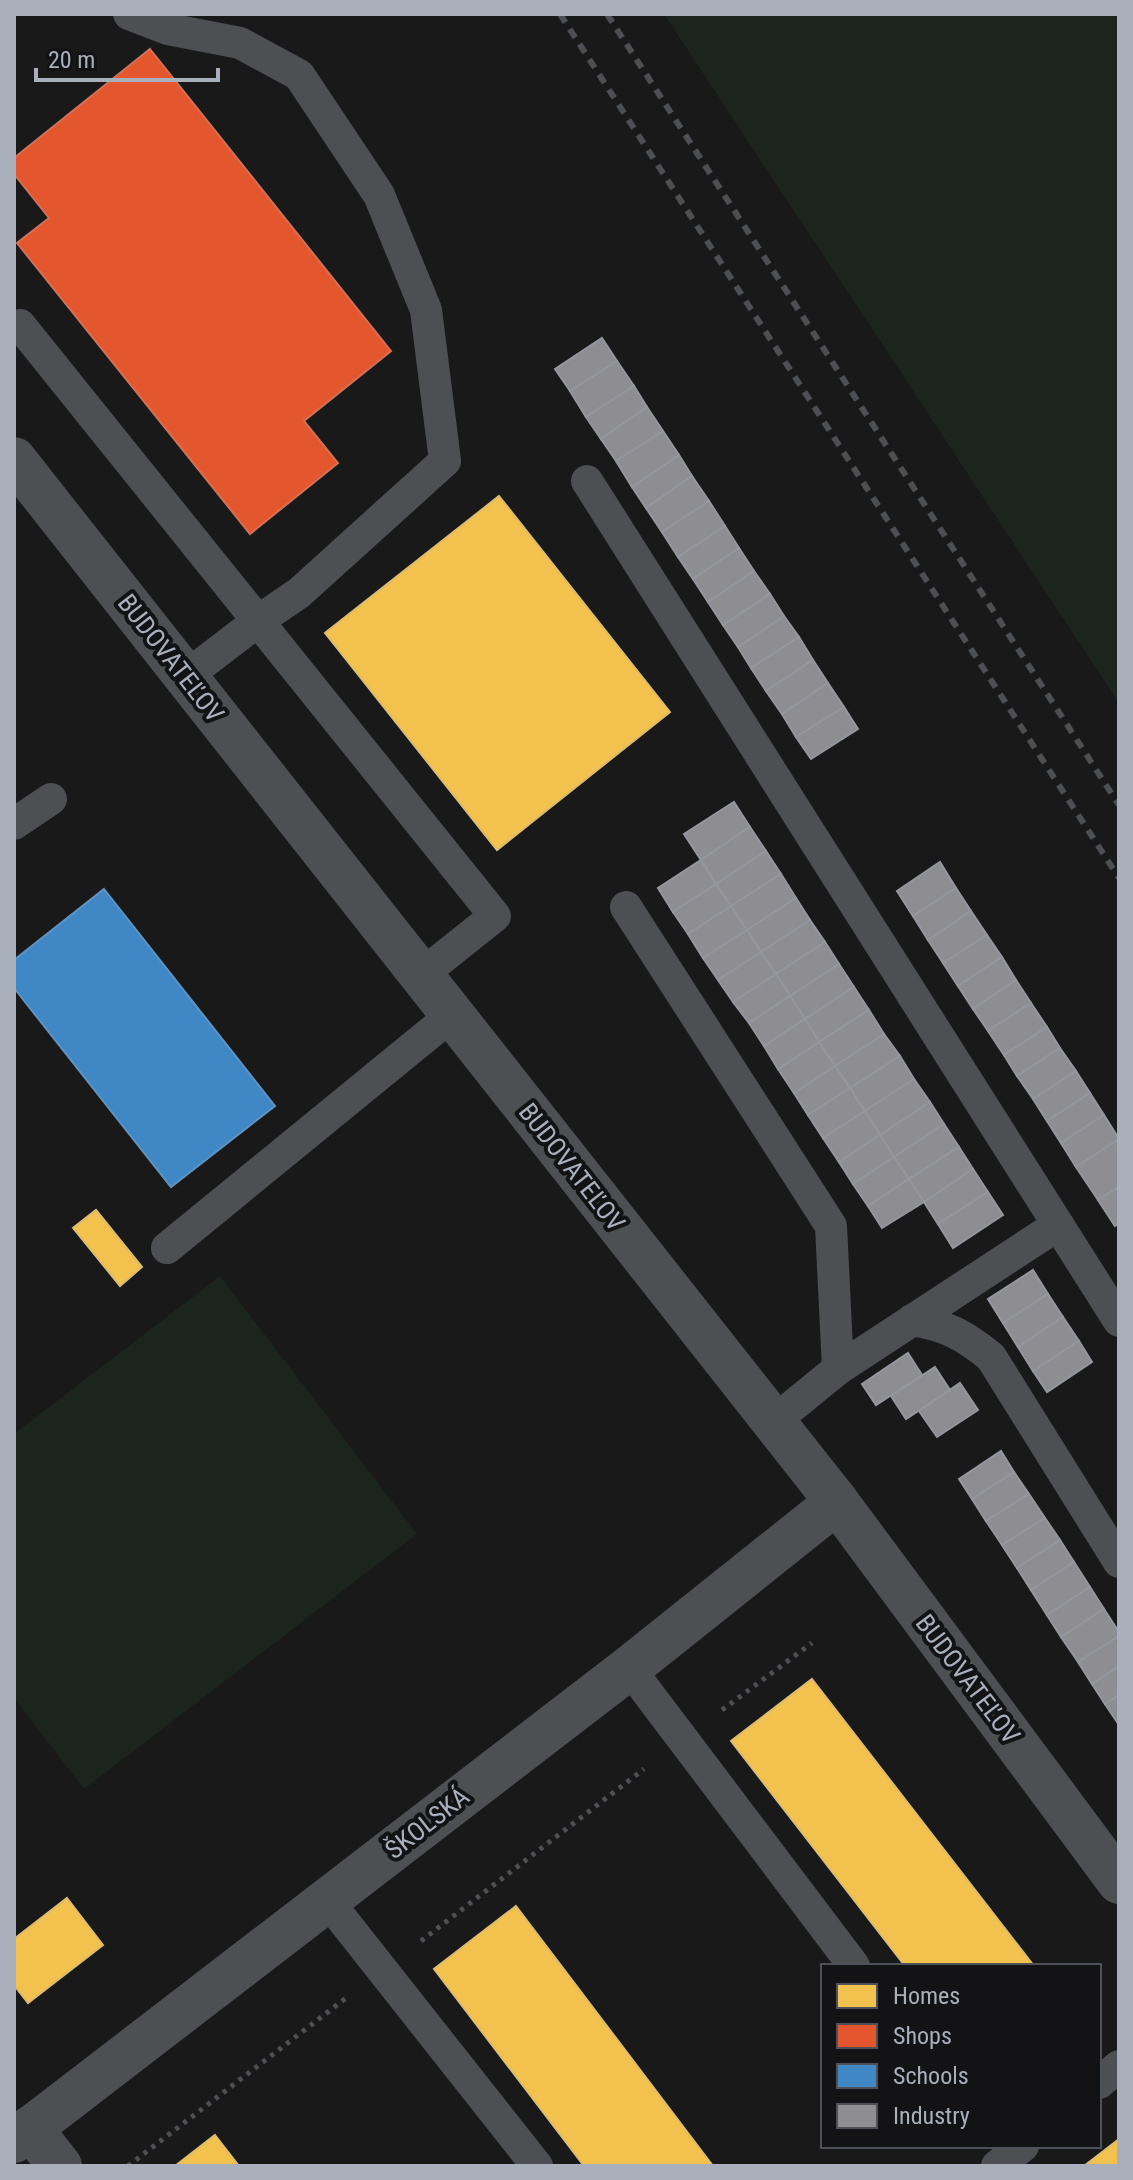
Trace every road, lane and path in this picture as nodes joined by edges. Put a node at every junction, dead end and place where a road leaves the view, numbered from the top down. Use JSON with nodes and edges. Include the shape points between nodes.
{"nodes":[{"id":1,"x":129,"y":14,"type":"edge"},
{"id":2,"x":14,"y":330,"type":"edge"},
{"id":3,"x":14,"y":459,"type":"edge"},
{"id":4,"x":587,"y":481,"type":"dead end"},
{"id":5,"x":258,"y":621,"type":"junction"},
{"id":6,"x":185,"y":677,"type":"junction"},
{"id":7,"x":51,"y":799,"type":"dead end"},
{"id":8,"x":14,"y":824,"type":"edge"},
{"id":9,"x":626,"y":907,"type":"dead end"},
{"id":10,"x":421,"y":975,"type":"junction"},
{"id":11,"x":452,"y":1015,"type":"junction"},
{"id":12,"x":1058,"y":1225,"type":"junction"},
{"id":13,"x":167,"y":1248,"type":"dead end"},
{"id":14,"x":912,"y":1320,"type":"junction"},
{"id":15,"x":1119,"y":1321,"type":"edge"},
{"id":16,"x":838,"y":1369,"type":"junction"},
{"id":17,"x":773,"y":1422,"type":"junction"},
{"id":18,"x":837,"y":1502,"type":"junction"},
{"id":19,"x":1119,"y":1562,"type":"edge"},
{"id":20,"x":812,"y":1643,"type":"dead end"},
{"id":21,"x":629,"y":1668,"type":"junction"},
{"id":22,"x":682,"y":1740,"type":"junction"},
{"id":23,"x":1119,"y":1882,"type":"edge"},
{"id":24,"x":327,"y":1900,"type":"junction"},
{"id":25,"x":852,"y":1964,"type":"edge"},
{"id":26,"x":382,"y":1971,"type":"junction"},
{"id":27,"x":1119,"y":2066,"type":"edge"},
{"id":28,"x":1101,"y":2081,"type":"edge"},
{"id":29,"x":22,"y":2135,"type":"edge"},
{"id":30,"x":60,"y":2166,"type":"edge"},
{"id":31,"x":128,"y":2166,"type":"edge"},
{"id":32,"x":537,"y":2166,"type":"edge"}],
"edges":[{"from":1,"to":5,"type":"lane","via":[[168,29],[240,43],[299,75],[379,195],[426,310],[445,461],[299,593]]},
{"from":2,"to":5,"type":"lane","via":[[20,325]]},
{"from":3,"to":6,"type":"street","name":"BUDOVATEĽOV"},
{"from":4,"to":12,"type":"lane"},
{"from":5,"to":6,"type":"lane"},
{"from":5,"to":10,"type":"lane","via":[[495,916]]},
{"from":6,"to":10,"type":"street","name":"BUDOVATEĽOV"},
{"from":7,"to":8,"type":"lane"},
{"from":9,"to":16,"type":"lane","via":[[831,1226]]},
{"from":10,"to":11,"type":"street","name":"BUDOVATEĽOV"},
{"from":11,"to":13,"type":"lane"},
{"from":11,"to":17,"type":"street","name":"BUDOVATEĽOV"},
{"from":12,"to":14,"type":"lane"},
{"from":12,"to":15,"type":"lane"},
{"from":14,"to":16,"type":"lane"},
{"from":14,"to":19,"type":"lane","via":[[968,1338],[991,1357]]},
{"from":16,"to":17,"type":"lane"},
{"from":17,"to":18,"type":"street","name":"BUDOVATEĽOV"},
{"from":18,"to":21,"type":"street","name":"ŠKOLSKÁ"},
{"from":18,"to":23,"type":"street","name":"BUDOVATEĽOV"},
{"from":20,"to":22,"type":"path"},
{"from":21,"to":22,"type":"lane"},
{"from":21,"to":24,"type":"street","name":"ŠKOLSKÁ"},
{"from":22,"to":25,"type":"lane"},
{"from":22,"to":26,"type":"path"},
{"from":24,"to":26,"type":"lane"},
{"from":24,"to":29,"type":"street","name":"ŠKOLSKÁ"},
{"from":26,"to":31,"type":"path"},
{"from":26,"to":32,"type":"lane"},
{"from":27,"to":28,"type":"lane"},
{"from":29,"to":30,"type":"street"}]}
